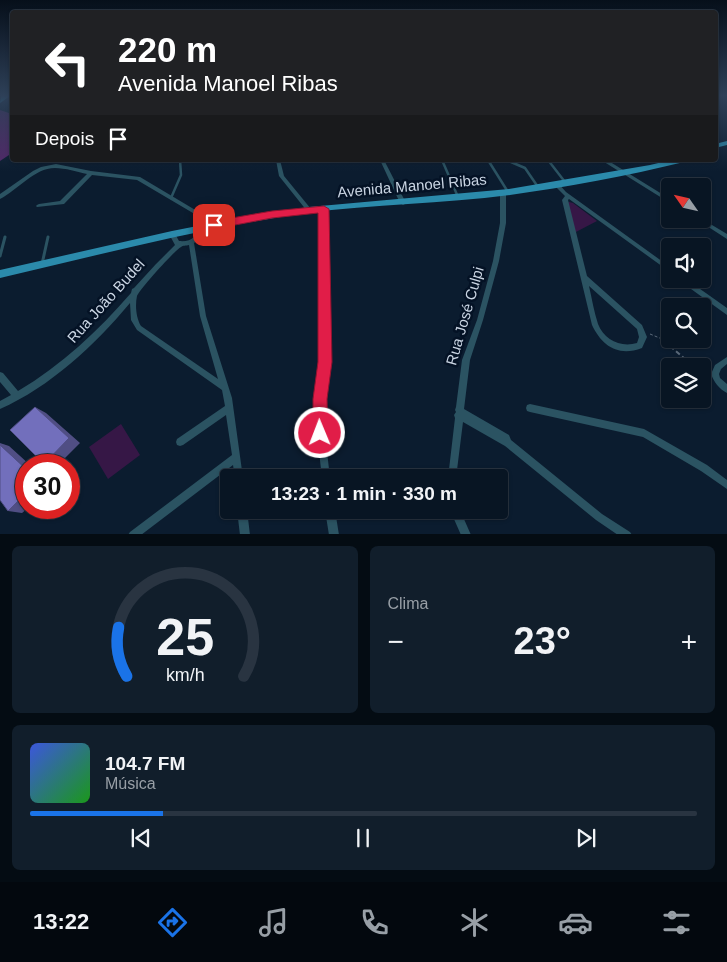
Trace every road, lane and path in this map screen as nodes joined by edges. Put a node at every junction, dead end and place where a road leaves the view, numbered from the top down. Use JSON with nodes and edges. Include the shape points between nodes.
{"nodes":[{"id":1,"x":181,"y":162,"type":"edge"},
{"id":2,"x":278,"y":162,"type":"edge"},
{"id":3,"x":383,"y":162,"type":"edge"},
{"id":4,"x":442,"y":162,"type":"edge"},
{"id":5,"x":489,"y":162,"type":"edge"},
{"id":6,"x":511,"y":162,"type":"dead end"},
{"id":7,"x":549,"y":162,"type":"edge"},
{"id":8,"x":607,"y":162,"type":"edge"},
{"id":9,"x":673,"y":162,"type":"edge"},
{"id":10,"x":91,"y":173,"type":"junction"},
{"id":11,"x":626,"y":173,"type":"junction"},
{"id":12,"x":561,"y":183,"type":"junction"},
{"id":13,"x":538,"y":187,"type":"junction"},
{"id":14,"x":506,"y":193,"type":"junction"},
{"id":15,"x":661,"y":194,"type":"edge"},
{"id":16,"x":568,"y":196,"type":"junction"},
{"id":17,"x":0,"y":197,"type":"edge"},
{"id":18,"x":172,"y":198,"type":"junction"},
{"id":19,"x":458,"y":198,"type":"junction"},
{"id":20,"x":403,"y":202,"type":"junction"},
{"id":21,"x":39,"y":206,"type":"dead end"},
{"id":22,"x":324,"y":209,"type":"junction"},
{"id":23,"x":309,"y":210,"type":"junction"},
{"id":24,"x":214,"y":225,"type":"junction"},
{"id":25,"x":202,"y":227,"type":"junction"},
{"id":26,"x":711,"y":227,"type":"edge"},
{"id":27,"x":172,"y":234,"type":"junction"},
{"id":28,"x":6,"y":237,"type":"dead end"},
{"id":29,"x":48,"y":237,"type":"dead end"},
{"id":30,"x":727,"y":237,"type":"edge"},
{"id":31,"x":191,"y":242,"type":"junction"},
{"id":32,"x":180,"y":244,"type":"junction"},
{"id":33,"x":0,"y":256,"type":"edge"},
{"id":34,"x":661,"y":263,"type":"edge"},
{"id":35,"x":42,"y":264,"type":"junction"},
{"id":36,"x":0,"y":274,"type":"edge"},
{"id":37,"x":584,"y":278,"type":"junction"},
{"id":38,"x":694,"y":288,"type":"edge"},
{"id":39,"x":134,"y":291,"type":"junction"},
{"id":40,"x":727,"y":312,"type":"edge"},
{"id":41,"x":643,"y":332,"type":"junction"},
{"id":42,"x":684,"y":358,"type":"edge"},
{"id":43,"x":727,"y":360,"type":"edge"},
{"id":44,"x":0,"y":376,"type":"edge"},
{"id":45,"x":225,"y":388,"type":"junction"},
{"id":46,"x":727,"y":389,"type":"edge"},
{"id":47,"x":16,"y":396,"type":"junction"},
{"id":48,"x":0,"y":404,"type":"edge"},
{"id":49,"x":229,"y":408,"type":"junction"},
{"id":50,"x":530,"y":408,"type":"dead end"},
{"id":51,"x":459,"y":412,"type":"junction"},
{"id":52,"x":180,"y":442,"type":"dead end"},
{"id":53,"x":236,"y":457,"type":"junction"},
{"id":54,"x":237,"y":469,"type":"edge"},
{"id":55,"x":325,"y":469,"type":"edge"},
{"id":56,"x":453,"y":469,"type":"edge"},
{"id":57,"x":727,"y":485,"type":"edge"},
{"id":58,"x":244,"y":519,"type":"edge"},
{"id":59,"x":332,"y":519,"type":"edge"},
{"id":60,"x":459,"y":519,"type":"edge"},
{"id":61,"x":133,"y":534,"type":"edge"},
{"id":62,"x":246,"y":534,"type":"edge"},
{"id":63,"x":334,"y":534,"type":"edge"},
{"id":64,"x":466,"y":534,"type":"edge"},
{"id":65,"x":627,"y":534,"type":"edge"}],
"edges":[{"from":1,"to":18,"type":"lane","via":[[182,175]]},
{"from":2,"to":23,"type":"street","via":[[282,176]]},
{"from":3,"to":20,"type":"street"},
{"from":4,"to":19,"type":"lane"},
{"from":5,"to":14,"type":"lane"},
{"from":6,"to":13,"type":"lane","via":[[526,168]]},
{"from":7,"to":12,"type":"lane"},
{"from":8,"to":11,"type":"street"},
{"from":9,"to":11,"type":"main road","name":"Avenida Manoel Ribas"},
{"from":10,"to":17,"type":"street","via":[[49,166]]},
{"from":10,"to":18,"type":"street","via":[[138,178]]},
{"from":10,"to":21,"type":"street","via":[[62,204]]},
{"from":11,"to":12,"type":"main road","name":"Avenida Manoel Ribas"},
{"from":11,"to":15,"type":"street"},
{"from":12,"to":13,"type":"main road","name":"Avenida Manoel Ribas"},
{"from":12,"to":16,"type":"street"},
{"from":13,"to":14,"type":"main road","name":"Avenida Manoel Ribas"},
{"from":14,"to":19,"type":"main road","name":"Avenida Manoel Ribas"},
{"from":14,"to":51,"type":"street","name":"Rua José Culpi","via":[[485,304],[467,352]]},
{"from":16,"to":34,"type":"street"},
{"from":16,"to":37,"type":"street","via":[[565,199]]},
{"from":18,"to":24,"type":"street"},
{"from":19,"to":20,"type":"main road","name":"Avenida Manoel Ribas"},
{"from":20,"to":22,"type":"main road","name":"Avenida Manoel Ribas"},
{"from":22,"to":23,"type":"main road","name":"Avenida Manoel Ribas"},
{"from":22,"to":55,"type":"street","via":[[325,362],[320,416]]},
{"from":23,"to":24,"type":"main road","name":"Avenida Manoel Ribas"},
{"from":24,"to":25,"type":"main road","name":"Avenida Manoel Ribas"},
{"from":25,"to":27,"type":"main road","name":"Avenida Manoel Ribas"},
{"from":25,"to":31,"type":"street","via":[[200,235]]},
{"from":26,"to":30,"type":"street"},
{"from":27,"to":32,"type":"street","via":[[174,241]]},
{"from":27,"to":35,"type":"main road","name":"Avenida Manoel Ribas"},
{"from":28,"to":33,"type":"lane"},
{"from":29,"to":35,"type":"lane"},
{"from":31,"to":32,"type":"street"},
{"from":31,"to":45,"type":"street","via":[[203,316]]},
{"from":32,"to":39,"type":"street","name":"Rua João Budel"},
{"from":35,"to":36,"type":"main road","name":"Avenida Manoel Ribas"},
{"from":37,"to":41,"type":"street","via":[[636,322]]},
{"from":37,"to":41,"type":"street","via":[[595,325],[605,341],[622,348],[634,348],[642,342]]},
{"from":38,"to":40,"type":"street"},
{"from":39,"to":45,"type":"street","via":[[133,315],[139,328]]},
{"from":39,"to":47,"type":"street","name":"Rua João Budel","via":[[84,348]]},
{"from":41,"to":42,"type":"path","via":[[662,339]]},
{"from":43,"to":46,"type":"street","via":[[715,374]]},
{"from":44,"to":47,"type":"street"},
{"from":45,"to":49,"type":"street"},
{"from":47,"to":48,"type":"street","name":"Rua João Budel"},
{"from":49,"to":52,"type":"street"},
{"from":49,"to":53,"type":"street"},
{"from":50,"to":57,"type":"street","via":[[644,433]]},
{"from":51,"to":56,"type":"street","name":"Rua José Culpi"},
{"from":51,"to":65,"type":"street","via":[[508,443],[599,517]]},
{"from":53,"to":54,"type":"street"},
{"from":53,"to":61,"type":"street"},
{"from":58,"to":62,"type":"street"},
{"from":59,"to":63,"type":"street"},
{"from":60,"to":64,"type":"street"}]}
